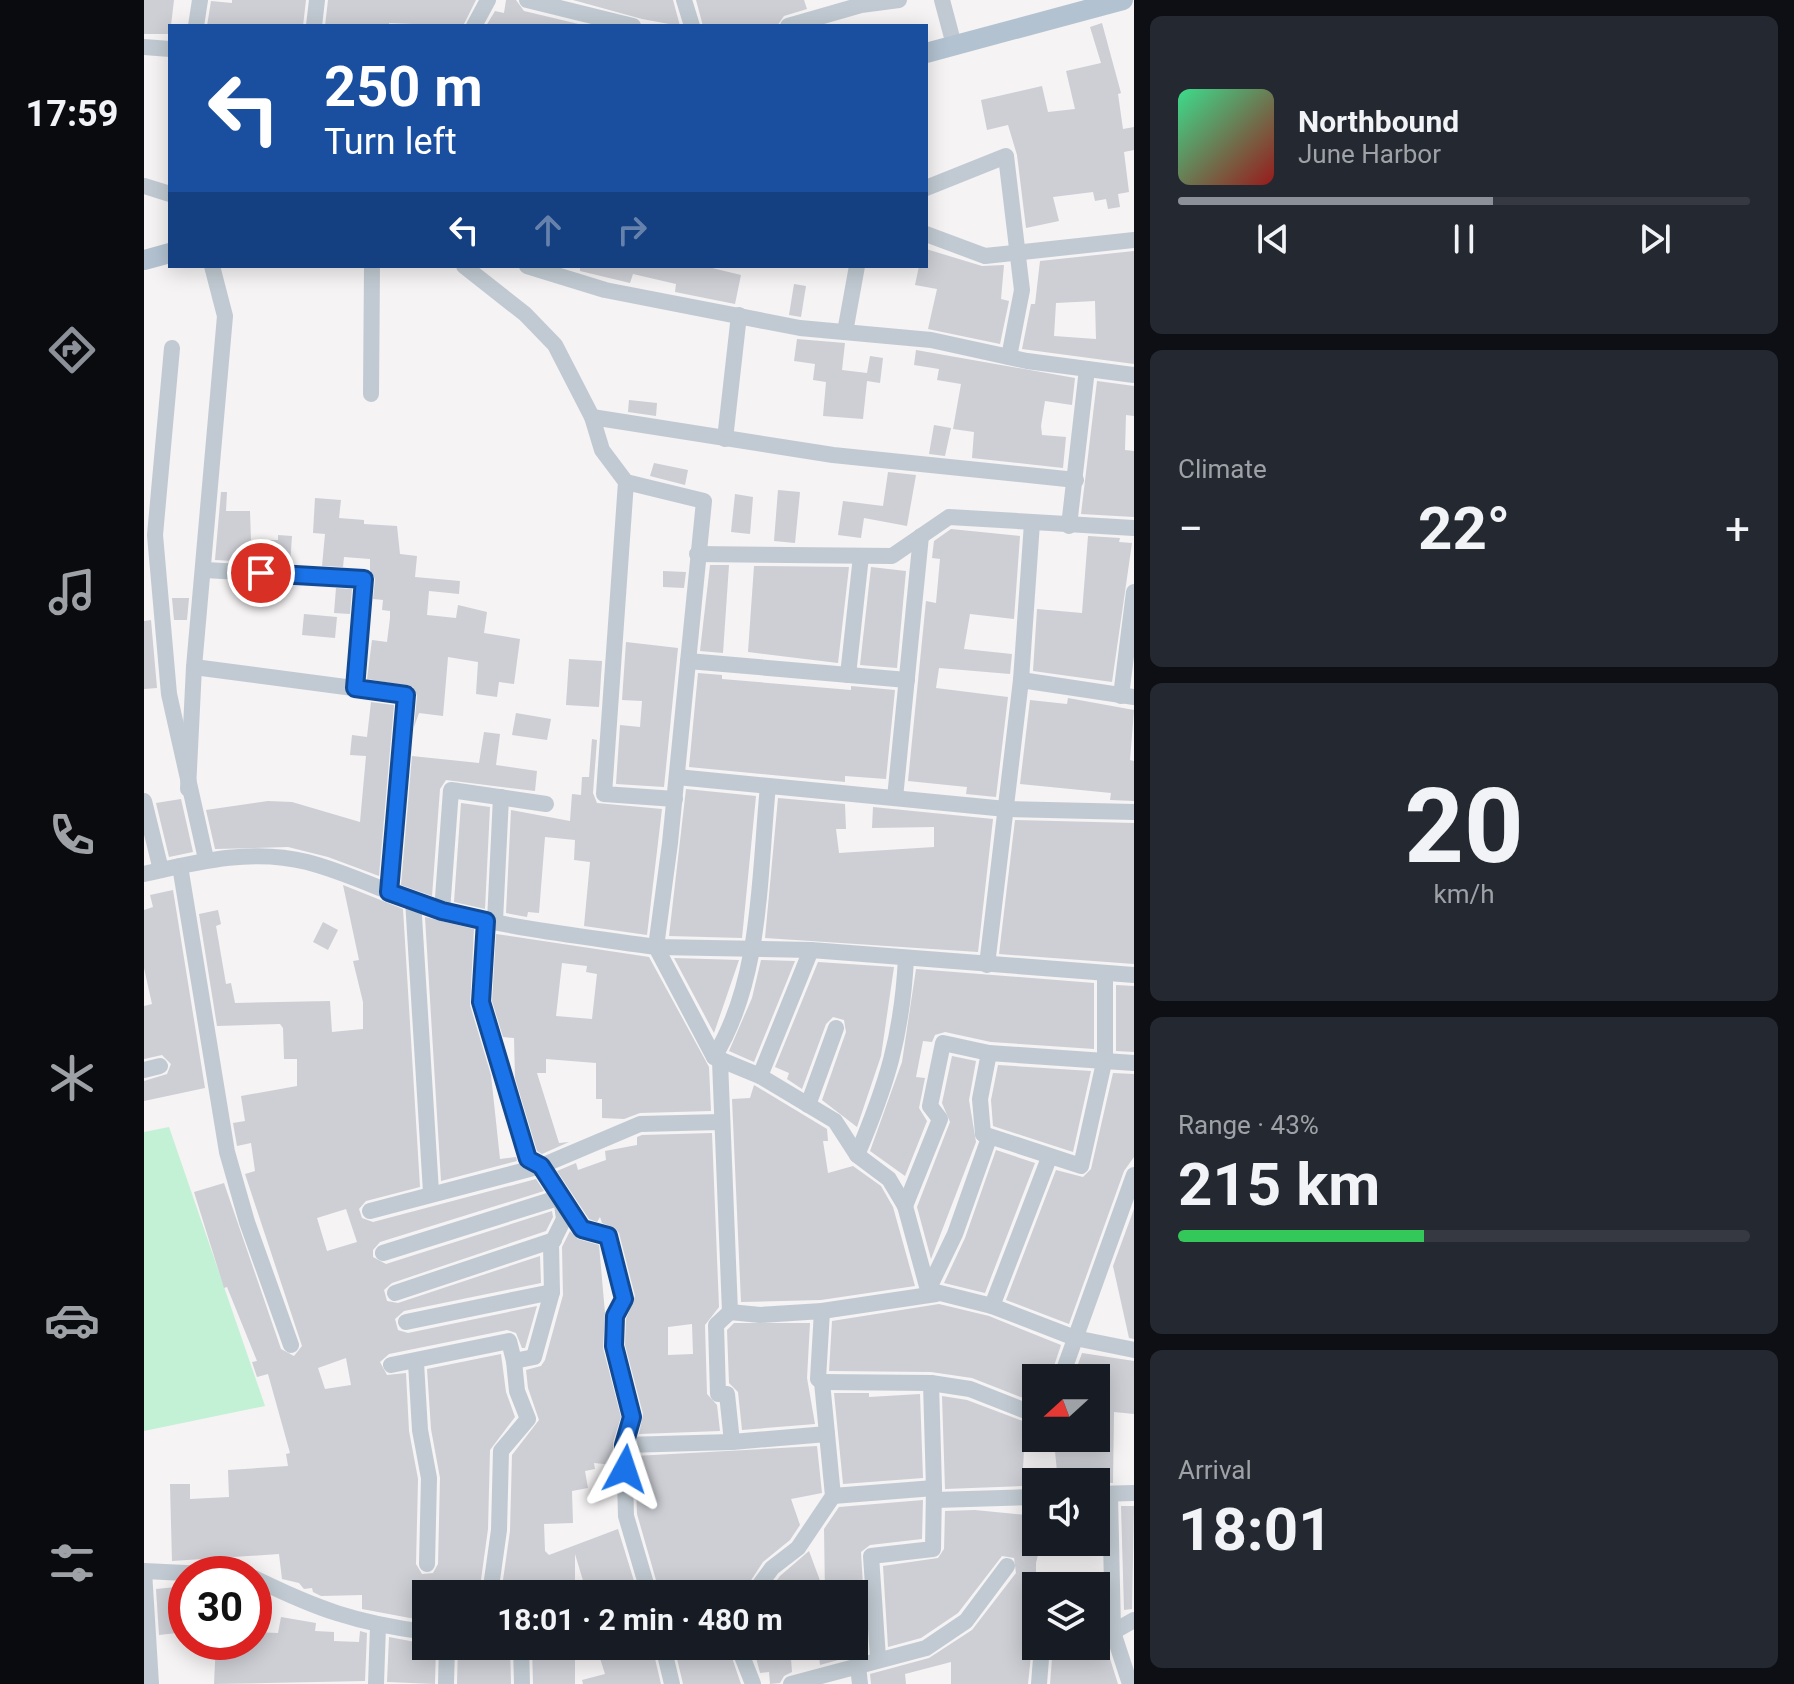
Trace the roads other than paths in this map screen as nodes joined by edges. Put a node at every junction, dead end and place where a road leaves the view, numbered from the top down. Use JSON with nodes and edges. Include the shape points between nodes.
{"nodes":[{"id":1,"x":200,"y":0,"type":"edge"},
{"id":2,"x":317,"y":0,"type":"edge"},
{"id":3,"x":488,"y":0,"type":"edge"},
{"id":4,"x":527,"y":0,"type":"edge"},
{"id":5,"x":684,"y":0,"type":"edge"},
{"id":6,"x":899,"y":0,"type":"edge"},
{"id":7,"x":942,"y":0,"type":"edge"},
{"id":8,"x":1123,"y":0,"type":"edge"},
{"id":9,"x":861,"y":3,"type":"edge"},
{"id":10,"x":1072,"y":7,"type":"edge"},
{"id":11,"x":196,"y":24,"type":"edge"},
{"id":12,"x":314,"y":24,"type":"edge"},
{"id":13,"x":475,"y":24,"type":"edge"},
{"id":14,"x":625,"y":24,"type":"edge"},
{"id":15,"x":691,"y":24,"type":"edge"},
{"id":16,"x":794,"y":24,"type":"edge"},
{"id":17,"x":954,"y":45,"type":"junction"},
{"id":18,"x":144,"y":47,"type":"edge"},
{"id":19,"x":168,"y":49,"type":"edge"},
{"id":20,"x":928,"y":52,"type":"edge"},
{"id":21,"x":144,"y":186,"type":"edge"},
{"id":22,"x":928,"y":187,"type":"edge"},
{"id":23,"x":168,"y":193,"type":"edge"},
{"id":24,"x":928,"y":235,"type":"edge"},
{"id":25,"x":1134,"y":240,"type":"edge"},
{"id":26,"x":1017,"y":253,"type":"junction"},
{"id":27,"x":168,"y":254,"type":"edge"},
{"id":28,"x":144,"y":260,"type":"edge"},
{"id":29,"x":213,"y":268,"type":"edge"},
{"id":30,"x":372,"y":268,"type":"edge"},
{"id":31,"x":467,"y":268,"type":"edge"},
{"id":32,"x":534,"y":268,"type":"edge"},
{"id":33,"x":857,"y":268,"type":"edge"},
{"id":34,"x":739,"y":315,"type":"junction"},
{"id":35,"x":845,"y":332,"type":"junction"},
{"id":36,"x":172,"y":348,"type":"dead end"},
{"id":37,"x":1009,"y":357,"type":"junction"},
{"id":38,"x":1087,"y":369,"type":"junction"},
{"id":39,"x":1134,"y":375,"type":"edge"},
{"id":40,"x":371,"y":394,"type":"dead end"},
{"id":41,"x":592,"y":417,"type":"junction"},
{"id":42,"x":725,"y":439,"type":"junction"},
{"id":43,"x":1076,"y":480,"type":"junction"},
{"id":44,"x":626,"y":482,"type":"junction"},
{"id":45,"x":1032,"y":523,"type":"junction"},
{"id":46,"x":1069,"y":526,"type":"junction"},
{"id":47,"x":1134,"y":528,"type":"edge"},
{"id":48,"x":921,"y":536,"type":"junction"},
{"id":49,"x":697,"y":554,"type":"junction"},
{"id":50,"x":861,"y":556,"type":"junction"},
{"id":51,"x":205,"y":570,"type":"junction"},
{"id":52,"x":1134,"y":592,"type":"edge"},
{"id":53,"x":688,"y":661,"type":"junction"},
{"id":54,"x":194,"y":667,"type":"junction"},
{"id":55,"x":848,"y":675,"type":"junction"},
{"id":56,"x":907,"y":680,"type":"junction"},
{"id":57,"x":1021,"y":680,"type":"junction"},
{"id":58,"x":355,"y":688,"type":"junction"},
{"id":59,"x":1128,"y":696,"type":"edge"},
{"id":60,"x":677,"y":777,"type":"junction"},
{"id":61,"x":768,"y":786,"type":"junction"},
{"id":62,"x":188,"y":789,"type":"junction"},
{"id":63,"x":501,"y":797,"type":"junction"},
{"id":64,"x":895,"y":798,"type":"junction"},
{"id":65,"x":675,"y":799,"type":"junction"},
{"id":66,"x":144,"y":801,"type":"edge"},
{"id":67,"x":546,"y":804,"type":"dead end"},
{"id":68,"x":1006,"y":809,"type":"junction"},
{"id":69,"x":1134,"y":812,"type":"edge"},
{"id":70,"x":206,"y":859,"type":"junction"},
{"id":71,"x":180,"y":866,"type":"junction"},
{"id":72,"x":161,"y":870,"type":"junction"},
{"id":73,"x":144,"y":874,"type":"edge"},
{"id":74,"x":389,"y":892,"type":"junction"},
{"id":75,"x":413,"y":900,"type":"junction"},
{"id":76,"x":442,"y":911,"type":"junction"},
{"id":77,"x":491,"y":921,"type":"junction"},
{"id":78,"x":656,"y":947,"type":"junction"},
{"id":79,"x":751,"y":947,"type":"junction"},
{"id":80,"x":811,"y":950,"type":"junction"},
{"id":81,"x":906,"y":958,"type":"junction"},
{"id":82,"x":987,"y":965,"type":"junction"},
{"id":83,"x":1105,"y":973,"type":"junction"},
{"id":84,"x":1134,"y":975,"type":"edge"},
{"id":85,"x":836,"y":1028,"type":"dead end"},
{"id":86,"x":989,"y":1053,"type":"junction"},
{"id":87,"x":1105,"y":1058,"type":"junction"},
{"id":88,"x":717,"y":1059,"type":"junction"},
{"id":89,"x":1134,"y":1063,"type":"edge"},
{"id":90,"x":760,"y":1076,"type":"junction"},
{"id":91,"x":808,"y":1105,"type":"junction"},
{"id":92,"x":721,"y":1122,"type":"junction"},
{"id":93,"x":983,"y":1134,"type":"junction"},
{"id":94,"x":857,"y":1155,"type":"junction"},
{"id":95,"x":1049,"y":1158,"type":"junction"},
{"id":96,"x":541,"y":1166,"type":"junction"},
{"id":97,"x":1134,"y":1175,"type":"edge"},
{"id":98,"x":431,"y":1192,"type":"junction"},
{"id":99,"x":561,"y":1197,"type":"junction"},
{"id":100,"x":905,"y":1206,"type":"junction"},
{"id":101,"x":370,"y":1211,"type":"dead end"},
{"id":102,"x":554,"y":1240,"type":"junction"},
{"id":103,"x":383,"y":1253,"type":"dead end"},
{"id":104,"x":552,"y":1292,"type":"junction"},
{"id":105,"x":932,"y":1292,"type":"junction"},
{"id":106,"x":395,"y":1293,"type":"dead end"},
{"id":107,"x":992,"y":1306,"type":"junction"},
{"id":108,"x":822,"y":1311,"type":"junction"},
{"id":109,"x":730,"y":1312,"type":"junction"},
{"id":110,"x":406,"y":1322,"type":"dead end"},
{"id":111,"x":1075,"y":1338,"type":"junction"},
{"id":112,"x":291,"y":1345,"type":"dead end"},
{"id":113,"x":1134,"y":1350,"type":"edge"},
{"id":114,"x":514,"y":1361,"type":"junction"},
{"id":115,"x":416,"y":1363,"type":"junction"},
{"id":116,"x":1066,"y":1364,"type":"edge"},
{"id":117,"x":391,"y":1365,"type":"dead end"},
{"id":118,"x":822,"y":1382,"type":"junction"},
{"id":119,"x":931,"y":1383,"type":"junction"},
{"id":120,"x":1022,"y":1409,"type":"edge"},
{"id":121,"x":827,"y":1434,"type":"junction"},
{"id":122,"x":732,"y":1442,"type":"junction"},
{"id":123,"x":624,"y":1445,"type":"junction"},
{"id":124,"x":1134,"y":1493,"type":"edge"},
{"id":125,"x":934,"y":1494,"type":"junction"},
{"id":126,"x":1110,"y":1494,"type":"edge"},
{"id":127,"x":833,"y":1496,"type":"junction"},
{"id":128,"x":1022,"y":1497,"type":"edge"},
{"id":129,"x":1107,"y":1556,"type":"edge"},
{"id":130,"x":427,"y":1564,"type":"dead end"},
{"id":131,"x":1007,"y":1566,"type":"dead end"},
{"id":132,"x":144,"y":1571,"type":"edge"},
{"id":133,"x":168,"y":1572,"type":"edge"},
{"id":134,"x":492,"y":1580,"type":"edge"},
{"id":135,"x":645,"y":1580,"type":"edge"},
{"id":136,"x":763,"y":1580,"type":"edge"},
{"id":137,"x":272,"y":1587,"type":"edge"},
{"id":138,"x":1134,"y":1620,"type":"edge"},
{"id":139,"x":378,"y":1626,"type":"junction"},
{"id":140,"x":412,"y":1630,"type":"edge"},
{"id":141,"x":1113,"y":1632,"type":"junction"},
{"id":142,"x":878,"y":1658,"type":"junction"},
{"id":143,"x":447,"y":1660,"type":"edge"},
{"id":144,"x":521,"y":1660,"type":"edge"},
{"id":145,"x":666,"y":1660,"type":"edge"},
{"id":146,"x":744,"y":1660,"type":"edge"},
{"id":147,"x":1041,"y":1660,"type":"edge"},
{"id":148,"x":858,"y":1666,"type":"junction"},
{"id":149,"x":151,"y":1684,"type":"edge"},
{"id":150,"x":376,"y":1684,"type":"edge"},
{"id":151,"x":446,"y":1684,"type":"edge"},
{"id":152,"x":522,"y":1684,"type":"edge"},
{"id":153,"x":672,"y":1684,"type":"edge"},
{"id":154,"x":753,"y":1684,"type":"edge"},
{"id":155,"x":791,"y":1684,"type":"edge"},
{"id":156,"x":860,"y":1684,"type":"edge"},
{"id":157,"x":1039,"y":1684,"type":"edge"},
{"id":158,"x":1130,"y":1684,"type":"edge"}],
"edges":[{"from":1,"to":11,"type":"street"},
{"from":2,"to":12,"type":"street"},
{"from":3,"to":13,"type":"street"},
{"from":4,"to":14,"type":"street"},
{"from":5,"to":15,"type":"street"},
{"from":6,"to":9,"type":"street"},
{"from":7,"to":17,"type":"street"},
{"from":8,"to":10,"type":"main road"},
{"from":9,"to":16,"type":"street"},
{"from":10,"to":17,"type":"main road"},
{"from":17,"to":20,"type":"main road"},
{"from":18,"to":19,"type":"street"},
{"from":21,"to":23,"type":"street"},
{"from":22,"to":26,"type":"street","via":[[1006,156]]},
{"from":24,"to":26,"type":"street","via":[[985,256]]},
{"from":25,"to":26,"type":"street"},
{"from":26,"to":37,"type":"street","via":[[1022,290]]},
{"from":27,"to":28,"type":"main road"},
{"from":29,"to":51,"type":"street","via":[[225,316]]},
{"from":30,"to":40,"type":"street"},
{"from":31,"to":41,"type":"street","via":[[555,345]]},
{"from":32,"to":34,"type":"street","via":[[605,290]]},
{"from":33,"to":35,"type":"street"},
{"from":34,"to":35,"type":"street"},
{"from":34,"to":42,"type":"street"},
{"from":35,"to":37,"type":"street","via":[[931,340]]},
{"from":36,"to":62,"type":"street","via":[[155,535],[169,694]]},
{"from":37,"to":38,"type":"street"},
{"from":38,"to":39,"type":"street"},
{"from":38,"to":43,"type":"street"},
{"from":41,"to":42,"type":"street"},
{"from":41,"to":44,"type":"street","via":[[602,450]]},
{"from":42,"to":43,"type":"street"},
{"from":43,"to":46,"type":"street"},
{"from":44,"to":49,"type":"street","via":[[704,501]]},
{"from":44,"to":65,"type":"street","via":[[604,794]]},
{"from":45,"to":46,"type":"street"},
{"from":45,"to":48,"type":"street","via":[[949,517]]},
{"from":45,"to":57,"type":"street"},
{"from":46,"to":47,"type":"street"},
{"from":48,"to":50,"type":"street","via":[[892,556]]},
{"from":48,"to":56,"type":"street"},
{"from":49,"to":50,"type":"street"},
{"from":49,"to":53,"type":"street"},
{"from":50,"to":55,"type":"street"},
{"from":51,"to":54,"type":"street"},
{"from":51,"to":58,"type":"street","via":[[364,579]]},
{"from":52,"to":59,"type":"street"},
{"from":53,"to":55,"type":"street"},
{"from":53,"to":60,"type":"street"},
{"from":54,"to":58,"type":"street"},
{"from":54,"to":62,"type":"street"},
{"from":55,"to":56,"type":"street"},
{"from":56,"to":64,"type":"street"},
{"from":57,"to":59,"type":"street"},
{"from":57,"to":68,"type":"street"},
{"from":58,"to":74,"type":"street","via":[[406,695]]},
{"from":60,"to":61,"type":"street"},
{"from":60,"to":65,"type":"street"},
{"from":61,"to":64,"type":"street"},
{"from":61,"to":79,"type":"street"},
{"from":62,"to":70,"type":"street"},
{"from":63,"to":67,"type":"street"},
{"from":63,"to":76,"type":"street","via":[[451,790]]},
{"from":63,"to":77,"type":"street"},
{"from":64,"to":68,"type":"street"},
{"from":65,"to":78,"type":"street"},
{"from":66,"to":72,"type":"street"},
{"from":68,"to":69,"type":"street"},
{"from":68,"to":82,"type":"street"},
{"from":70,"to":71,"type":"street"},
{"from":70,"to":74,"type":"street","via":[[266,856],[307,862]]},
{"from":71,"to":72,"type":"street"},
{"from":71,"to":112,"type":"street","via":[[227,1152]]},
{"from":72,"to":73,"type":"street"},
{"from":74,"to":75,"type":"street"},
{"from":75,"to":76,"type":"street"},
{"from":75,"to":98,"type":"street"},
{"from":76,"to":77,"type":"street"},
{"from":77,"to":78,"type":"street"},
{"from":77,"to":96,"type":"street","via":[[481,1002],[528,1159]]},
{"from":78,"to":79,"type":"street"},
{"from":78,"to":88,"type":"street"},
{"from":79,"to":80,"type":"street"},
{"from":79,"to":88,"type":"street","via":[[730,1030]]},
{"from":80,"to":81,"type":"street"},
{"from":80,"to":90,"type":"street"},
{"from":81,"to":82,"type":"street"},
{"from":81,"to":94,"type":"street","via":[[904,1009],[894,1058]]},
{"from":82,"to":83,"type":"street"},
{"from":83,"to":84,"type":"street"},
{"from":83,"to":87,"type":"street"},
{"from":85,"to":91,"type":"street"},
{"from":86,"to":87,"type":"street"},
{"from":86,"to":93,"type":"street","via":[[980,1099]]},
{"from":86,"to":100,"type":"street","via":[[943,1043],[930,1106],[940,1119]]},
{"from":87,"to":89,"type":"street"},
{"from":87,"to":95,"type":"street","via":[[1081,1166]]},
{"from":88,"to":90,"type":"street"},
{"from":88,"to":92,"type":"street"},
{"from":90,"to":91,"type":"street"},
{"from":91,"to":94,"type":"street","via":[[835,1121]]},
{"from":92,"to":96,"type":"street","via":[[640,1124]]},
{"from":92,"to":109,"type":"street"},
{"from":93,"to":95,"type":"street"},
{"from":93,"to":105,"type":"street","via":[[989,1138]]},
{"from":94,"to":100,"type":"street","via":[[889,1179]]},
{"from":95,"to":107,"type":"street"},
{"from":96,"to":98,"type":"street"},
{"from":96,"to":99,"type":"street"},
{"from":97,"to":111,"type":"street"},
{"from":98,"to":101,"type":"street"},
{"from":99,"to":102,"type":"street","via":[[564,1219]]},
{"from":99,"to":103,"type":"street"},
{"from":99,"to":123,"type":"street","via":[[582,1229],[608,1236],[614,1251],[624,1299],[615,1316],[614,1346],[632,1417]]},
{"from":100,"to":105,"type":"street"},
{"from":102,"to":104,"type":"street"},
{"from":102,"to":106,"type":"street"},
{"from":104,"to":110,"type":"street"},
{"from":104,"to":114,"type":"street","via":[[534,1357]]},
{"from":105,"to":107,"type":"street"},
{"from":105,"to":108,"type":"street"},
{"from":107,"to":111,"type":"street"},
{"from":108,"to":109,"type":"street"},
{"from":108,"to":118,"type":"street"},
{"from":109,"to":122,"type":"street","via":[[716,1325],[718,1394],[727,1394]]},
{"from":111,"to":113,"type":"street"},
{"from":111,"to":116,"type":"street"},
{"from":114,"to":115,"type":"street","via":[[509,1341]]},
{"from":114,"to":134,"type":"street","via":[[517,1391],[528,1419],[501,1451]]},
{"from":115,"to":117,"type":"street"},
{"from":115,"to":130,"type":"street","via":[[429,1478]]},
{"from":118,"to":119,"type":"street"},
{"from":118,"to":121,"type":"street"},
{"from":119,"to":120,"type":"street","via":[[970,1389]]},
{"from":119,"to":125,"type":"street"},
{"from":121,"to":122,"type":"street"},
{"from":121,"to":127,"type":"street"},
{"from":122,"to":123,"type":"street"},
{"from":123,"to":135,"type":"street","via":[[626,1516]]},
{"from":124,"to":126,"type":"street"},
{"from":125,"to":127,"type":"street"},
{"from":125,"to":128,"type":"street"},
{"from":125,"to":142,"type":"street","via":[[933,1549],[871,1556]]},
{"from":127,"to":136,"type":"street","via":[[798,1548]]},
{"from":129,"to":141,"type":"street"},
{"from":131,"to":142,"type":"street","via":[[953,1633],[926,1648]]},
{"from":132,"to":133,"type":"street"},
{"from":132,"to":149,"type":"street"},
{"from":137,"to":139,"type":"street","via":[[315,1609]]},
{"from":138,"to":141,"type":"street"},
{"from":139,"to":140,"type":"street"},
{"from":139,"to":150,"type":"street"},
{"from":141,"to":158,"type":"street"},
{"from":142,"to":148,"type":"street"},
{"from":143,"to":151,"type":"street"},
{"from":144,"to":152,"type":"street"},
{"from":145,"to":153,"type":"street"},
{"from":146,"to":154,"type":"street"},
{"from":147,"to":157,"type":"street"},
{"from":148,"to":155,"type":"street"},
{"from":148,"to":156,"type":"street"}]}
